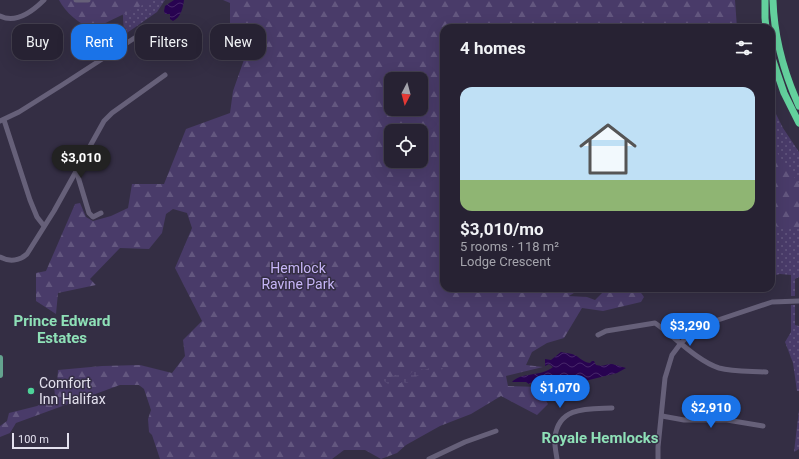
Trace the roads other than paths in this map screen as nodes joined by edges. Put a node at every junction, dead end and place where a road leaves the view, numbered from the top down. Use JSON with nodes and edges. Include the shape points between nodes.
{"nodes":[{"id":1,"x":44,"y":0,"type":"edge"},
{"id":2,"x":76,"y":0,"type":"edge"},
{"id":3,"x":88,"y":0,"type":"edge"},
{"id":4,"x":764,"y":0,"type":"edge"},
{"id":5,"x":773,"y":0,"type":"edge"},
{"id":6,"x":778,"y":0,"type":"edge"},
{"id":7,"x":0,"y":16,"type":"edge"},
{"id":8,"x":766,"y":24,"type":"edge"},
{"id":9,"x":774,"y":24,"type":"edge"},
{"id":10,"x":775,"y":28,"type":"edge"},
{"id":11,"x":135,"y":38,"type":"edge"},
{"id":12,"x":778,"y":39,"type":"junction"},
{"id":13,"x":775,"y":66,"type":"edge"},
{"id":14,"x":165,"y":75,"type":"dead end"},
{"id":15,"x":799,"y":106,"type":"edge"},
{"id":16,"x":2,"y":121,"type":"edge"},
{"id":17,"x":799,"y":123,"type":"edge"},
{"id":18,"x":76,"y":170,"type":"junction"},
{"id":19,"x":101,"y":213,"type":"dead end"},
{"id":20,"x":44,"y":226,"type":"junction"},
{"id":21,"x":0,"y":257,"type":"edge"},
{"id":22,"x":799,"y":301,"type":"edge"},
{"id":23,"x":598,"y":335,"type":"dead end"},
{"id":24,"x":681,"y":343,"type":"junction"},
{"id":25,"x":0,"y":358,"type":"edge"},
{"id":26,"x":766,"y":372,"type":"dead end"},
{"id":27,"x":0,"y":375,"type":"edge"},
{"id":28,"x":612,"y":408,"type":"dead end"},
{"id":29,"x":662,"y":416,"type":"junction"},
{"id":30,"x":763,"y":426,"type":"dead end"},
{"id":31,"x":496,"y":431,"type":"dead end"},
{"id":32,"x":429,"y":459,"type":"edge"},
{"id":33,"x":557,"y":459,"type":"edge"},
{"id":34,"x":658,"y":459,"type":"edge"}],
"edges":[{"from":1,"to":7,"type":"street","via":[[29,13],[11,19]]},
{"from":2,"to":3,"type":"street"},
{"from":4,"to":8,"type":"highway"},
{"from":5,"to":9,"type":"highway"},
{"from":6,"to":12,"type":"highway"},
{"from":10,"to":12,"type":"highway"},
{"from":11,"to":16,"type":"street"},
{"from":12,"to":15,"type":"highway","via":[[787,75]]},
{"from":13,"to":17,"type":"highway","via":[[784,93]]},
{"from":14,"to":18,"type":"street","via":[[104,121]]},
{"from":16,"to":20,"type":"street","via":[[30,200]]},
{"from":18,"to":19,"type":"street","via":[[89,213],[93,217]]},
{"from":18,"to":20,"type":"street"},
{"from":20,"to":21,"type":"street","via":[[24,256],[12,260]]},
{"from":22,"to":24,"type":"street","via":[[772,302],[715,321],[695,330]]},
{"from":23,"to":24,"type":"street","via":[[606,331],[655,323]]},
{"from":24,"to":26,"type":"street","via":[[709,364],[721,368]]},
{"from":24,"to":29,"type":"street","via":[[672,355],[667,369]]},
{"from":25,"to":27,"type":"main road"},
{"from":28,"to":33,"type":"street","via":[[578,410],[564,417],[555,437]]},
{"from":29,"to":30,"type":"street","via":[[690,420],[727,420]]},
{"from":29,"to":34,"type":"street"},
{"from":31,"to":32,"type":"street"}]}
